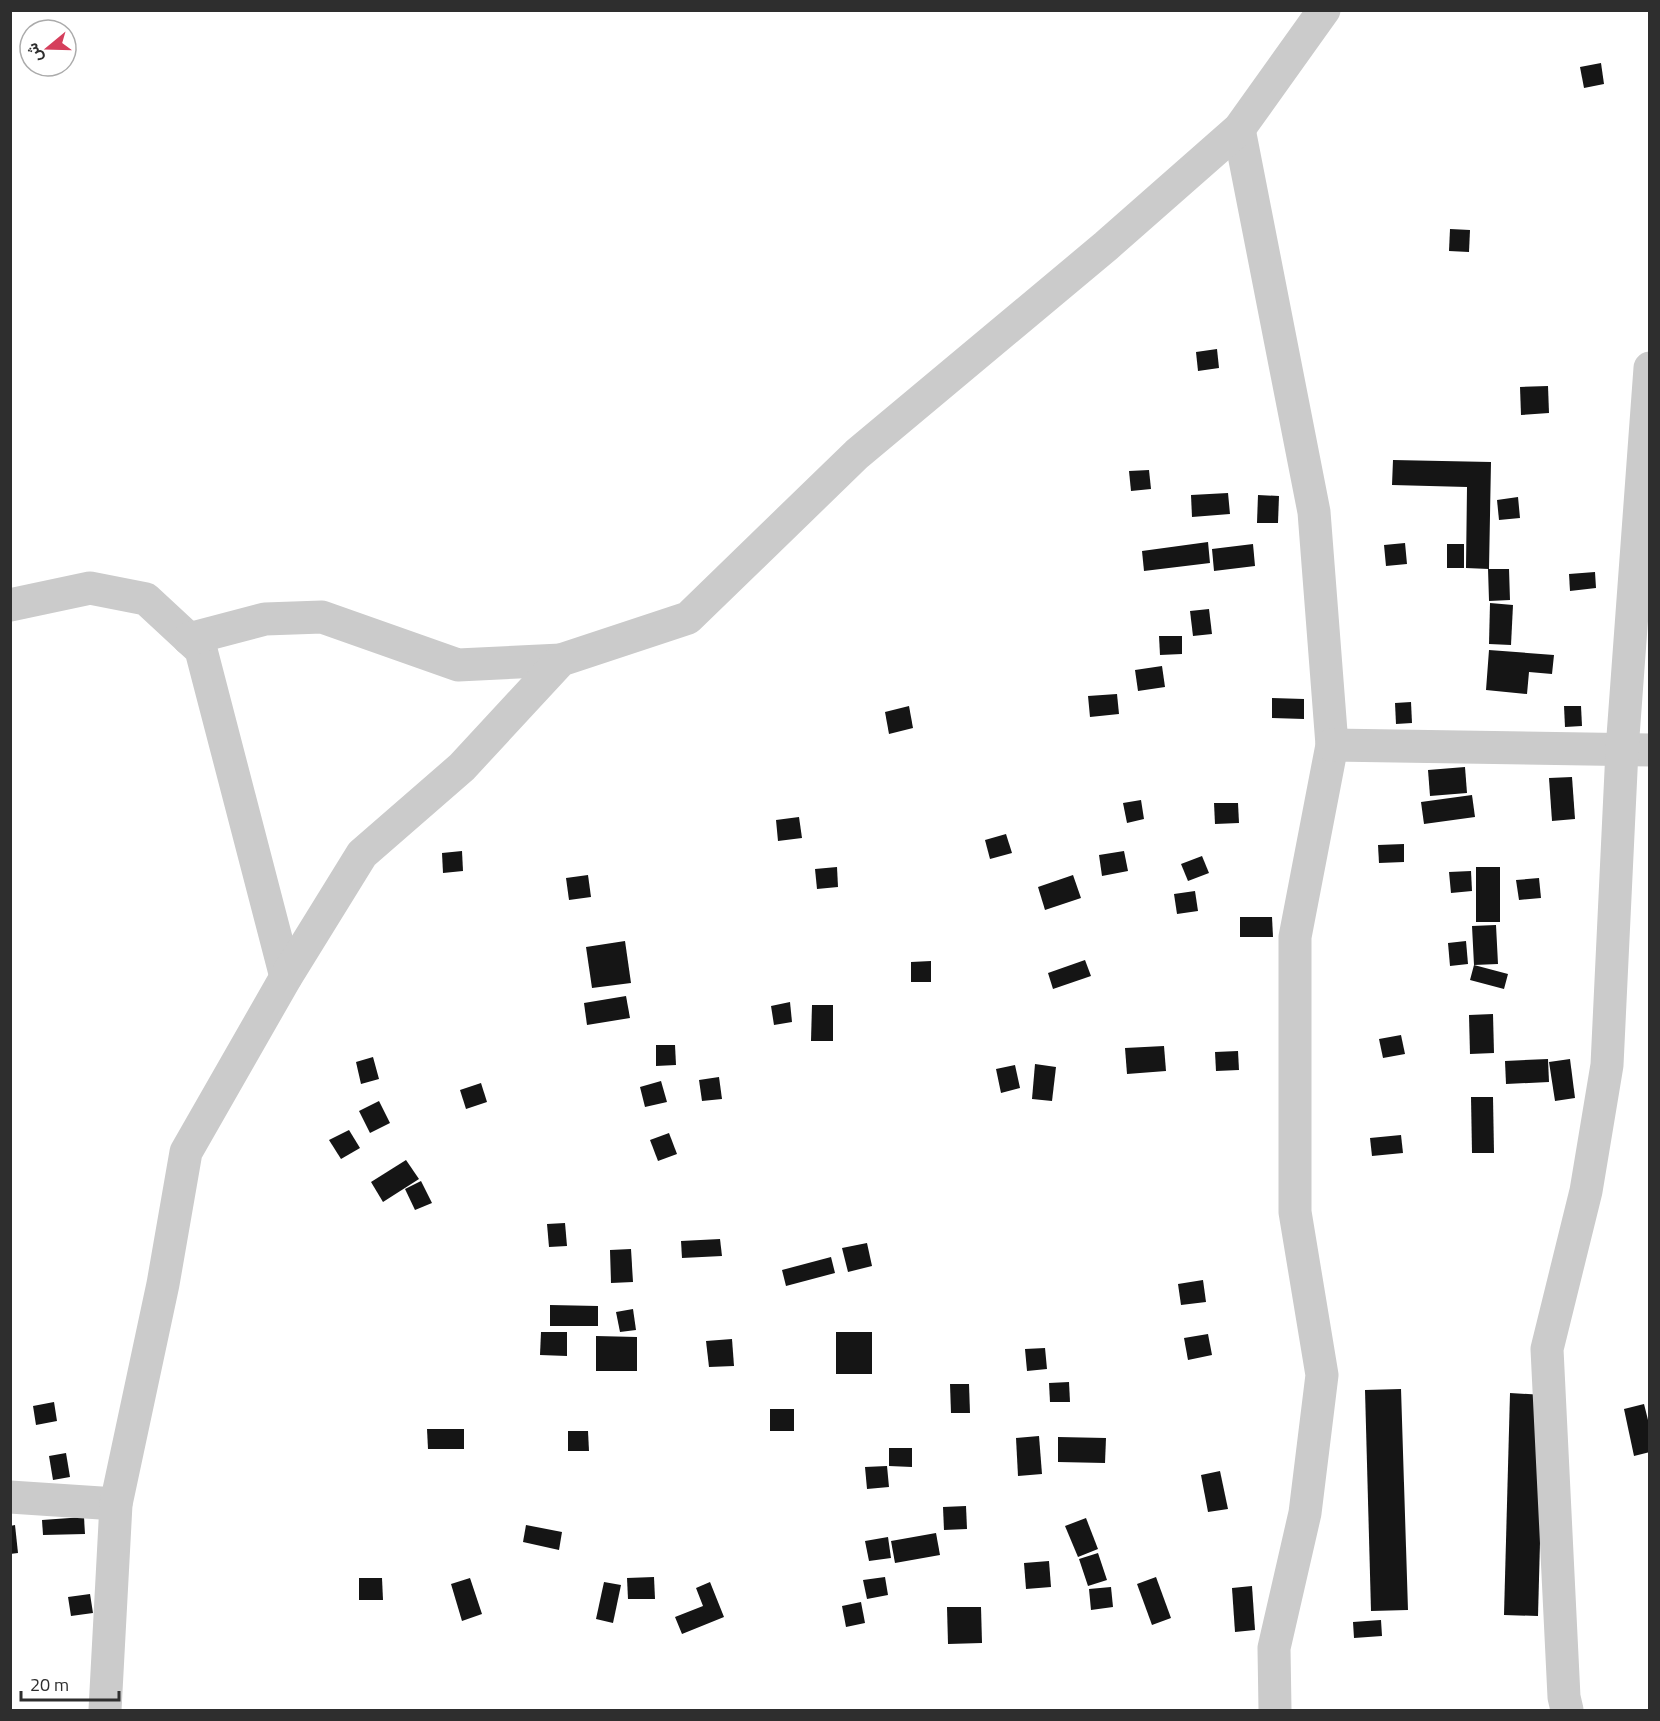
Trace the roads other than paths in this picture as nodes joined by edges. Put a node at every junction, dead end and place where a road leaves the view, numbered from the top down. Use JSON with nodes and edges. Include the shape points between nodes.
{"nodes":[{"id":1,"x":1324,"y":10,"type":"edge"},
{"id":2,"x":1239,"y":129,"type":"junction"},
{"id":3,"x":1650,"y":368,"type":"edge"},
{"id":4,"x":10,"y":605,"type":"edge"},
{"id":5,"x":189,"y":639,"type":"junction"},
{"id":6,"x":561,"y":660,"type":"junction"},
{"id":7,"x":1332,"y":745,"type":"junction"},
{"id":8,"x":1636,"y":750,"type":"edge"},
{"id":9,"x":286,"y":977,"type":"junction"},
{"id":10,"x":10,"y":1497,"type":"edge"},
{"id":11,"x":116,"y":1504,"type":"junction"},
{"id":12,"x":105,"y":1710,"type":"edge"},
{"id":13,"x":1275,"y":1710,"type":"edge"},
{"id":14,"x":1567,"y":1710,"type":"edge"}],
"edges":[{"from":1,"to":2,"type":"street"},
{"from":2,"to":6,"type":"street","via":[[857,454],[688,618]]},
{"from":2,"to":7,"type":"street","via":[[1314,512]]},
{"from":3,"to":8,"type":"street"},
{"from":4,"to":5,"type":"street","via":[[90,588],[146,598]]},
{"from":5,"to":6,"type":"street","via":[[265,619],[322,617],[458,665]]},
{"from":5,"to":9,"type":"street","via":[[201,650]]},
{"from":6,"to":9,"type":"street","via":[[462,767],[362,854]]},
{"from":7,"to":8,"type":"street"},
{"from":7,"to":13,"type":"street","via":[[1295,937],[1295,1212],[1322,1375],[1305,1513],[1274,1648]]},
{"from":8,"to":14,"type":"street","via":[[1607,1065],[1586,1191],[1547,1349]]},
{"from":9,"to":11,"type":"street","via":[[186,1152],[163,1284]]},
{"from":10,"to":11,"type":"street"},
{"from":11,"to":12,"type":"street"}]}
